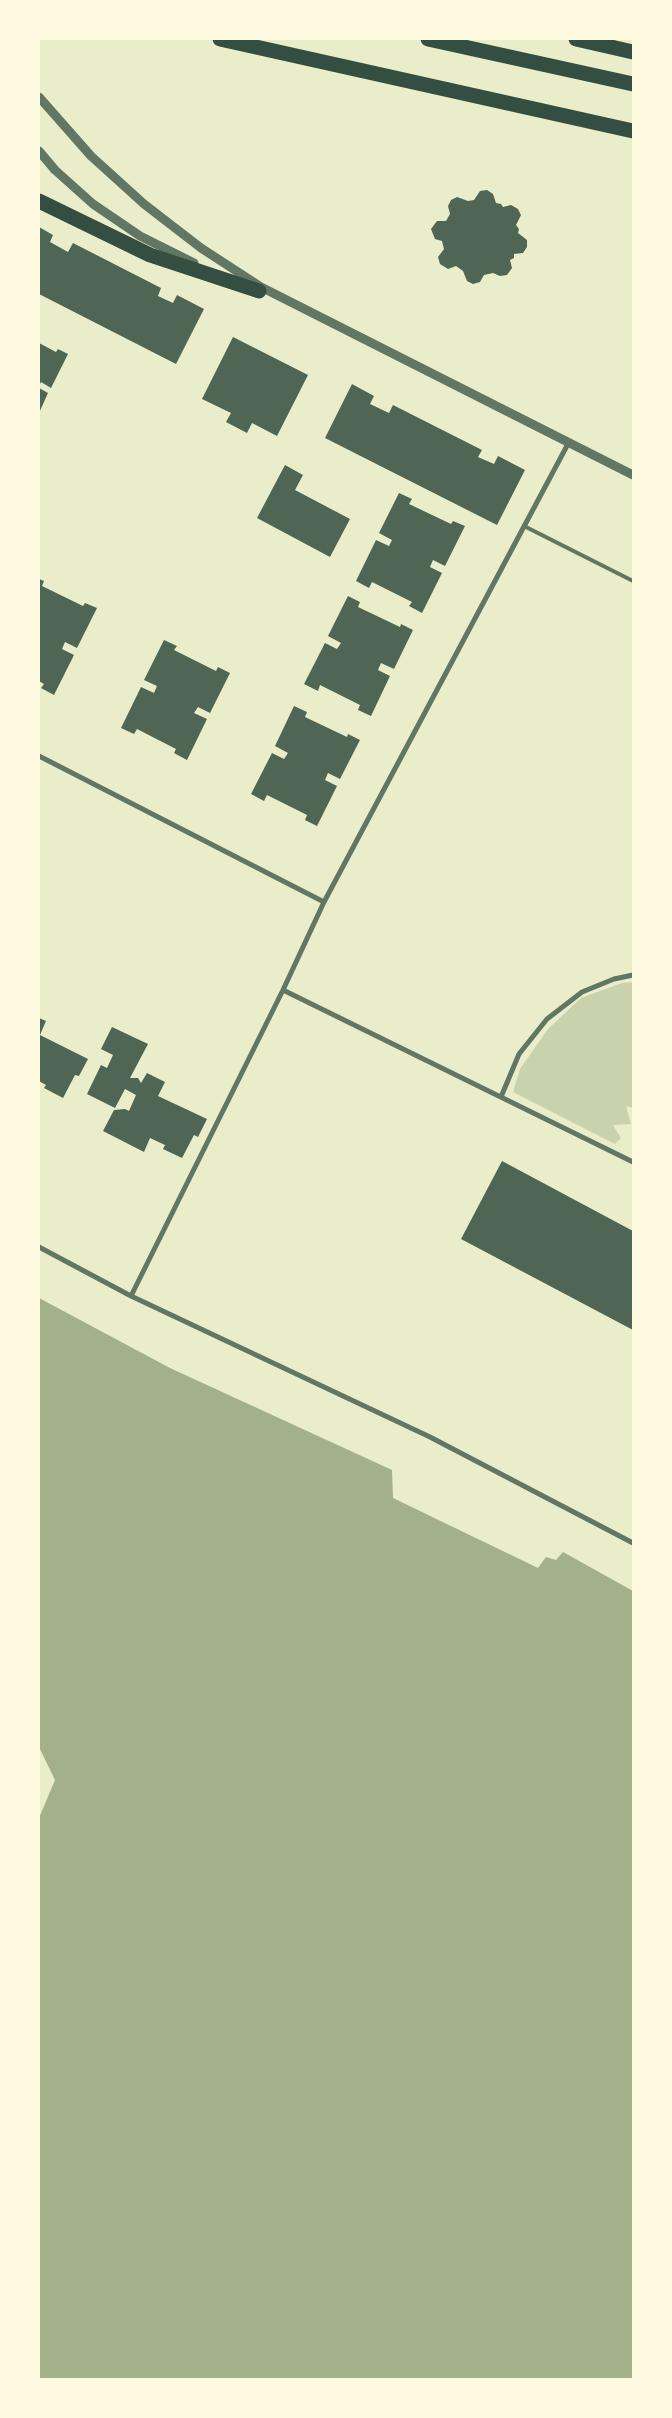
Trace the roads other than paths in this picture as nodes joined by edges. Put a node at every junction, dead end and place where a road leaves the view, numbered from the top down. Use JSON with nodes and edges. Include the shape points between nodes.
{"nodes":[{"id":1,"x":220,"y":39,"type":"edge"},
{"id":2,"x":428,"y":39,"type":"edge"},
{"id":3,"x":576,"y":39,"type":"edge"},
{"id":4,"x":633,"y":52,"type":"edge"},
{"id":5,"x":633,"y":84,"type":"edge"},
{"id":6,"x":39,"y":97,"type":"edge"},
{"id":7,"x":633,"y":131,"type":"edge"},
{"id":8,"x":39,"y":151,"type":"edge"},
{"id":9,"x":39,"y":201,"type":"edge"},
{"id":10,"x":259,"y":292,"type":"junction"},
{"id":11,"x":325,"y":320,"type":"junction"},
{"id":12,"x":569,"y":442,"type":"junction"},
{"id":13,"x":633,"y":475,"type":"edge"},
{"id":14,"x":524,"y":526,"type":"junction"},
{"id":15,"x":633,"y":581,"type":"edge"},
{"id":16,"x":39,"y":756,"type":"edge"},
{"id":17,"x":324,"y":902,"type":"junction"},
{"id":18,"x":633,"y":975,"type":"edge"},
{"id":19,"x":283,"y":990,"type":"junction"},
{"id":20,"x":501,"y":1097,"type":"junction"},
{"id":21,"x":633,"y":1162,"type":"edge"},
{"id":22,"x":39,"y":1246,"type":"edge"},
{"id":23,"x":131,"y":1296,"type":"junction"},
{"id":24,"x":633,"y":1543,"type":"edge"}],
"edges":[{"from":1,"to":7,"type":"highway"},
{"from":2,"to":5,"type":"highway"},
{"from":3,"to":4,"type":"highway"},
{"from":6,"to":11,"type":"street","via":[[91,156],[144,204],[201,248],[254,282]]},
{"from":8,"to":10,"type":"street","via":[[54,170],[93,204],[140,236]]},
{"from":9,"to":10,"type":"highway","via":[[150,255]]},
{"from":10,"to":11,"type":"street"},
{"from":11,"to":12,"type":"street"},
{"from":12,"to":13,"type":"street"},
{"from":12,"to":14,"type":"street"},
{"from":14,"to":15,"type":"lane"},
{"from":14,"to":17,"type":"street"},
{"from":16,"to":17,"type":"street"},
{"from":17,"to":19,"type":"street"},
{"from":18,"to":20,"type":"street","via":[[614,978],[582,992],[547,1019],[519,1054]]},
{"from":19,"to":20,"type":"street"},
{"from":19,"to":23,"type":"street"},
{"from":20,"to":21,"type":"street"},
{"from":22,"to":23,"type":"street"},
{"from":23,"to":24,"type":"street","via":[[430,1437]]}]}
